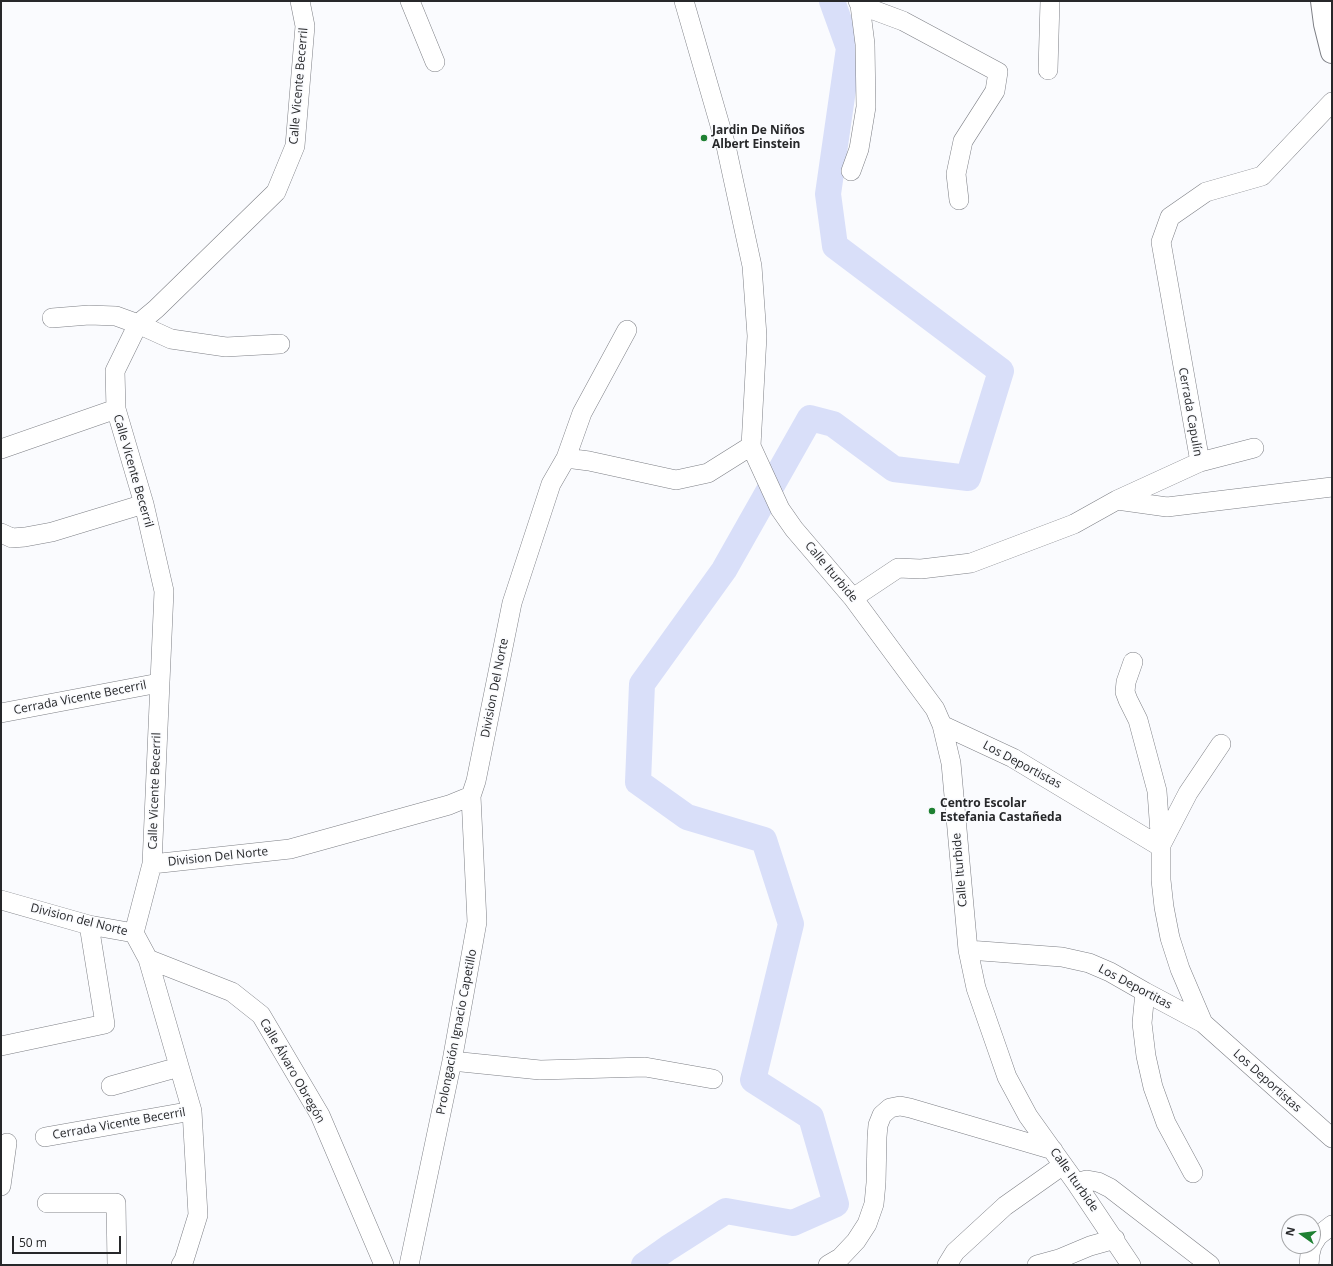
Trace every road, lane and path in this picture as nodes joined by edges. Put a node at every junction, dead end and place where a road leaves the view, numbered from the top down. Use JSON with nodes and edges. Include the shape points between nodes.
{"nodes":[{"id":1,"x":300,"y":1,"type":"edge"},
{"id":2,"x":410,"y":1,"type":"edge"},
{"id":3,"x":684,"y":1,"type":"edge"},
{"id":4,"x":1050,"y":1,"type":"edge"},
{"id":5,"x":1322,"y":1,"type":"edge"},
{"id":6,"x":859,"y":3,"type":"edge"},
{"id":7,"x":1332,"y":52,"type":"edge"},
{"id":8,"x":436,"y":62,"type":"dead end"},
{"id":9,"x":1048,"y":70,"type":"dead end"},
{"id":10,"x":1332,"y":102,"type":"edge"},
{"id":11,"x":851,"y":171,"type":"dead end"},
{"id":12,"x":958,"y":200,"type":"dead end"},
{"id":13,"x":52,"y":318,"type":"dead end"},
{"id":14,"x":138,"y":324,"type":"junction"},
{"id":15,"x":627,"y":330,"type":"dead end"},
{"id":16,"x":280,"y":344,"type":"dead end"},
{"id":17,"x":116,"y":409,"type":"junction"},
{"id":18,"x":1254,"y":448,"type":"dead end"},
{"id":19,"x":1,"y":449,"type":"edge"},
{"id":20,"x":753,"y":450,"type":"junction"},
{"id":21,"x":566,"y":458,"type":"junction"},
{"id":22,"x":1200,"y":462,"type":"junction"},
{"id":23,"x":1332,"y":487,"type":"edge"},
{"id":24,"x":1117,"y":500,"type":"junction"},
{"id":25,"x":144,"y":504,"type":"junction"},
{"id":26,"x":1,"y":533,"type":"edge"},
{"id":27,"x":853,"y":598,"type":"junction"},
{"id":28,"x":1133,"y":662,"type":"dead end"},
{"id":29,"x":159,"y":683,"type":"junction"},
{"id":30,"x":1,"y":713,"type":"edge"},
{"id":31,"x":942,"y":725,"type":"junction"},
{"id":32,"x":1221,"y":744,"type":"dead end"},
{"id":33,"x":471,"y":796,"type":"junction"},
{"id":34,"x":1161,"y":847,"type":"junction"},
{"id":35,"x":152,"y":864,"type":"junction"},
{"id":36,"x":1,"y":900,"type":"edge"},
{"id":37,"x":89,"y":925,"type":"junction"},
{"id":38,"x":134,"y":933,"type":"junction"},
{"id":39,"x":968,"y":950,"type":"junction"},
{"id":40,"x":148,"y":959,"type":"junction"},
{"id":41,"x":1145,"y":992,"type":"junction"},
{"id":42,"x":1203,"y":1023,"type":"junction"},
{"id":43,"x":1,"y":1046,"type":"edge"},
{"id":44,"x":452,"y":1061,"type":"junction"},
{"id":45,"x":180,"y":1067,"type":"junction"},
{"id":46,"x":713,"y":1079,"type":"dead end"},
{"id":47,"x":111,"y":1086,"type":"dead end"},
{"id":48,"x":192,"y":1111,"type":"junction"},
{"id":49,"x":45,"y":1137,"type":"dead end"},
{"id":50,"x":1332,"y":1138,"type":"edge"},
{"id":51,"x":7,"y":1143,"type":"dead end"},
{"id":52,"x":1058,"y":1157,"type":"junction"},
{"id":53,"x":1193,"y":1173,"type":"dead end"},
{"id":54,"x":1076,"y":1182,"type":"junction"},
{"id":55,"x":1,"y":1186,"type":"edge"},
{"id":56,"x":47,"y":1203,"type":"dead end"},
{"id":57,"x":1332,"y":1225,"type":"edge"},
{"id":58,"x":1321,"y":1234,"type":"edge"},
{"id":59,"x":1115,"y":1239,"type":"junction"},
{"id":60,"x":1310,"y":1254,"type":"edge"},
{"id":61,"x":117,"y":1265,"type":"edge"},
{"id":62,"x":181,"y":1265,"type":"edge"},
{"id":63,"x":384,"y":1265,"type":"edge"},
{"id":64,"x":409,"y":1265,"type":"edge"},
{"id":65,"x":828,"y":1265,"type":"edge"},
{"id":66,"x":946,"y":1265,"type":"edge"},
{"id":67,"x":1036,"y":1265,"type":"edge"},
{"id":68,"x":1132,"y":1265,"type":"edge"},
{"id":69,"x":1210,"y":1265,"type":"edge"},
{"id":70,"x":1310,"y":1265,"type":"edge"}],
"edges":[{"from":1,"to":14,"type":"street","name":"Calle Vicente Becerril","via":[[305,26],[295,146],[276,192]]},
{"from":2,"to":8,"type":"street"},
{"from":3,"to":20,"type":"street","via":[[726,146],[752,266],[757,336]]},
{"from":4,"to":9,"type":"street"},
{"from":5,"to":7,"type":"main road"},
{"from":6,"to":11,"type":"street","via":[[865,44],[866,107],[859,148]]},
{"from":6,"to":12,"type":"street","via":[[904,21],[998,72],[995,91],[963,141],[956,174]]},
{"from":10,"to":22,"type":"street","name":"Cerrada Capulín","via":[[1262,176],[1206,192],[1170,217],[1161,242]]},
{"from":13,"to":14,"type":"street","via":[[116,316]]},
{"from":14,"to":16,"type":"street","via":[[171,339],[226,347]]},
{"from":14,"to":17,"type":"street","name":"Calle Vicente Becerril","via":[[115,371]]},
{"from":15,"to":21,"type":"street","name":"Division Del Norte","via":[[582,413]]},
{"from":17,"to":19,"type":"street"},
{"from":17,"to":25,"type":"street","name":"Calle Vicente Becerril"},
{"from":18,"to":22,"type":"street"},
{"from":20,"to":21,"type":"street","via":[[708,473],[676,480]]},
{"from":20,"to":27,"type":"street","name":"Calle Iturbide","via":[[780,509]]},
{"from":21,"to":33,"type":"street","name":"Division Del Norte","via":[[551,484],[512,603]]},
{"from":22,"to":24,"type":"street","name":"Cerrada Capulín"},
{"from":23,"to":24,"type":"street","via":[[1167,507]]},
{"from":24,"to":27,"type":"street","name":"Cerrada Capulín","via":[[1074,524],[971,563],[921,569],[898,568]]},
{"from":25,"to":26,"type":"street","via":[[52,532],[12,538]]},
{"from":25,"to":29,"type":"street","name":"Calle Vicente Becerril","via":[[164,591]]},
{"from":27,"to":31,"type":"street","name":"Calle Iturbide","via":[[935,709]]},
{"from":28,"to":34,"type":"street","via":[[1125,692],[1138,720],[1157,791]]},
{"from":29,"to":30,"type":"street","name":"Cerrada Vicente Becerril"},
{"from":29,"to":35,"type":"street","name":"Calle Vicente Becerril"},
{"from":31,"to":34,"type":"street","name":"Los Deportistas","via":[[1013,758]]},
{"from":31,"to":39,"type":"street","name":"Calle Iturbide","via":[[951,763]]},
{"from":32,"to":34,"type":"street","via":[[1188,793]]},
{"from":33,"to":35,"type":"street","name":"Division Del Norte","via":[[450,805],[290,849]]},
{"from":33,"to":44,"type":"street","name":"Prolongación Ignacio Capetillo","via":[[477,922]]},
{"from":34,"to":42,"type":"street","via":[[1163,900],[1170,938]]},
{"from":35,"to":38,"type":"street","name":"Division del Norte"},
{"from":36,"to":37,"type":"street","name":"Division del Norte"},
{"from":37,"to":38,"type":"street","name":"Division del Norte"},
{"from":37,"to":43,"type":"street","via":[[105,1024]]},
{"from":38,"to":40,"type":"street"},
{"from":39,"to":41,"type":"street","name":"Los Deportitas","via":[[1062,957],[1089,963]]},
{"from":39,"to":52,"type":"street","name":"Calle Iturbide","via":[[976,988],[1007,1076],[1028,1116]]},
{"from":40,"to":45,"type":"street"},
{"from":40,"to":63,"type":"street","name":"Calle Álvaro Obregón","via":[[232,992],[261,1015],[320,1115]]},
{"from":41,"to":42,"type":"street","name":"Los Deportitas"},
{"from":41,"to":53,"type":"street","via":[[1142,1023],[1153,1088],[1166,1123]]},
{"from":42,"to":50,"type":"street","name":"Los Deportistas"},
{"from":44,"to":46,"type":"street","via":[[540,1070],[645,1067]]},
{"from":44,"to":64,"type":"street","name":"Prolongación Ignacio Capetillo"},
{"from":45,"to":47,"type":"street"},
{"from":45,"to":48,"type":"street"},
{"from":48,"to":49,"type":"street","name":"Cerrada Vicente Becerril"},
{"from":48,"to":62,"type":"street","via":[[198,1215]]},
{"from":51,"to":55,"type":"street"},
{"from":52,"to":54,"type":"street","name":"Calle Iturbide"},
{"from":52,"to":65,"type":"street","via":[[910,1108],[890,1108],[882,1115],[878,1125],[874,1197],[867,1224],[851,1247]]},
{"from":52,"to":66,"type":"street","via":[[955,1252]]},
{"from":54,"to":59,"type":"street","name":"Calle Iturbide"},
{"from":54,"to":69,"type":"street","via":[[1087,1180],[1110,1188]]},
{"from":56,"to":61,"type":"street","via":[[116,1203]]},
{"from":57,"to":58,"type":"street"},
{"from":59,"to":67,"type":"street"},
{"from":59,"to":68,"type":"street","name":"Calle Iturbide"},
{"from":60,"to":70,"type":"street"}]}
